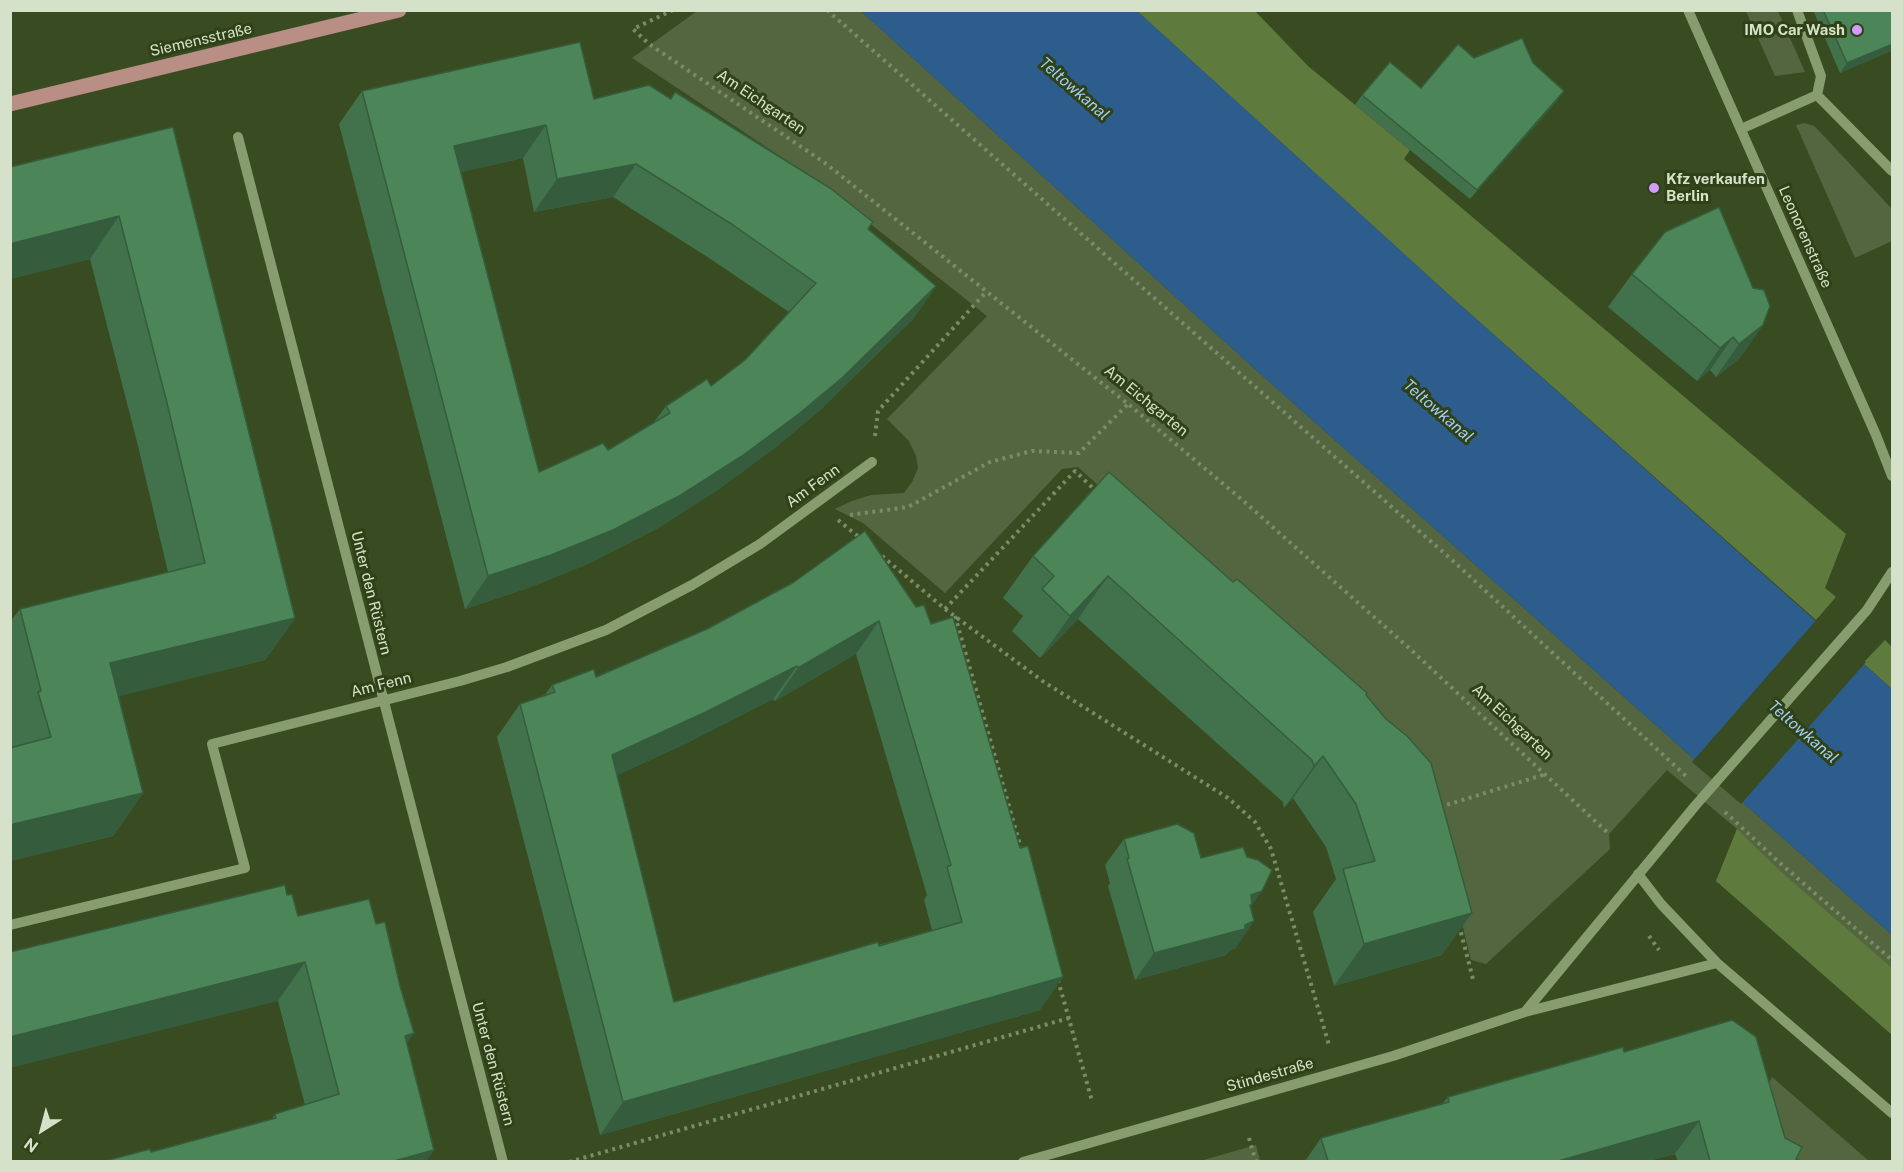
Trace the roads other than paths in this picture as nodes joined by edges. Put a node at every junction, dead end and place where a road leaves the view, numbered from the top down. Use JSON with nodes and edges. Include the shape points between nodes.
{"nodes":[{"id":1,"x":399,"y":10,"type":"edge"},
{"id":2,"x":1688,"y":10,"type":"edge"},
{"id":3,"x":1797,"y":10,"type":"edge"},
{"id":4,"x":1817,"y":95,"type":"junction"},
{"id":5,"x":10,"y":104,"type":"edge"},
{"id":6,"x":1741,"y":129,"type":"junction"},
{"id":7,"x":238,"y":137,"type":"dead end"},
{"id":8,"x":1893,"y":171,"type":"edge"},
{"id":9,"x":872,"y":462,"type":"road end"},
{"id":10,"x":1893,"y":476,"type":"edge"},
{"id":11,"x":1893,"y":572,"type":"edge"},
{"id":12,"x":383,"y":700,"type":"junction"},
{"id":13,"x":1638,"y":874,"type":"junction"},
{"id":14,"x":10,"y":925,"type":"edge"},
{"id":15,"x":1717,"y":963,"type":"junction"},
{"id":16,"x":1525,"y":1012,"type":"junction"},
{"id":17,"x":1893,"y":1113,"type":"edge"},
{"id":18,"x":503,"y":1161,"type":"edge"},
{"id":19,"x":1023,"y":1161,"type":"edge"}],
"edges":[{"from":1,"to":5,"type":"main road","name":"Siemensstraße"},
{"from":2,"to":6,"type":"street","name":"Leonorenstraße"},
{"from":3,"to":4,"type":"street","via":[[1821,76]]},
{"from":4,"to":6,"type":"street"},
{"from":4,"to":8,"type":"street"},
{"from":6,"to":10,"type":"street","name":"Leonorenstraße"},
{"from":7,"to":12,"type":"street","name":"Unter den Rüstern"},
{"from":9,"to":12,"type":"street","name":"Am Fenn","via":[[760,544],[606,630],[507,667]]},
{"from":11,"to":13,"type":"street","via":[[1867,610]]},
{"from":12,"to":14,"type":"street","name":"Am Fenn","via":[[212,744],[244,868]]},
{"from":12,"to":18,"type":"street","name":"Unter den Rüstern"},
{"from":13,"to":15,"type":"street"},
{"from":13,"to":16,"type":"street"},
{"from":15,"to":16,"type":"street","name":"Stindestraße"},
{"from":15,"to":17,"type":"street"},
{"from":16,"to":19,"type":"street","name":"Stindestraße","via":[[1393,1056]]}]}
